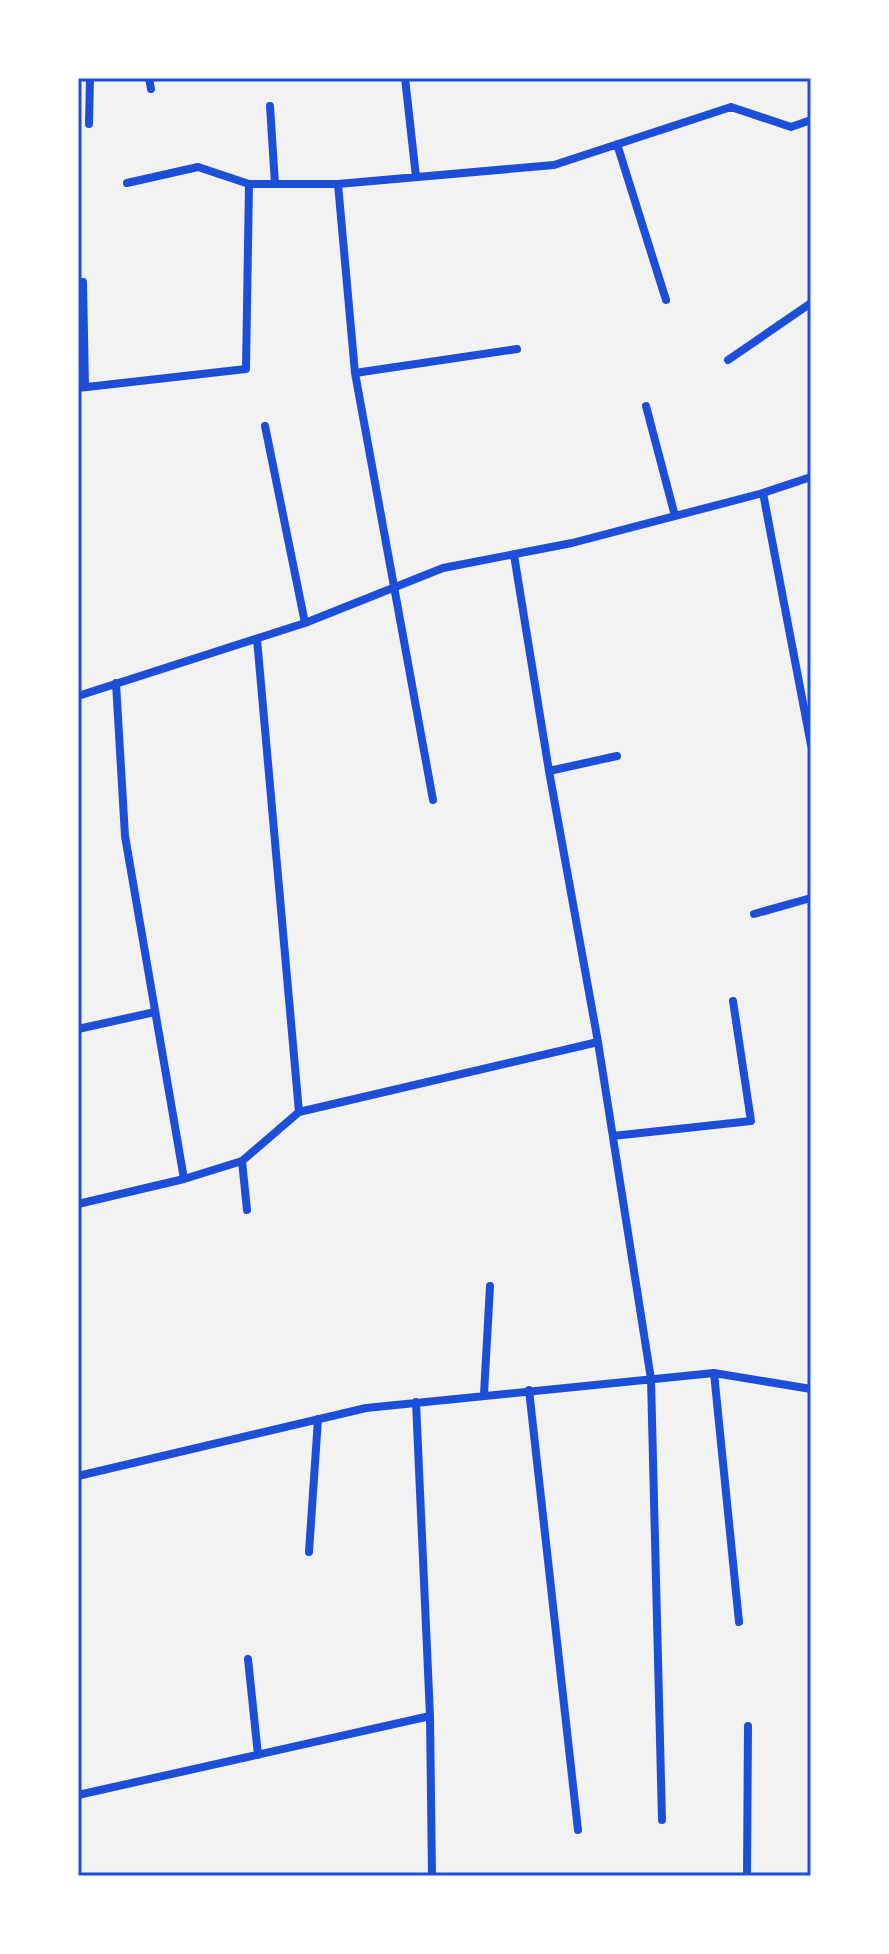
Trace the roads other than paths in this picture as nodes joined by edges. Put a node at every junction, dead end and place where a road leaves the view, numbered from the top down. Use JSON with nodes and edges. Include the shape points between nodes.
{"nodes":[{"id":1,"x":90,"y":78,"type":"edge"},
{"id":2,"x":149,"y":78,"type":"edge"},
{"id":3,"x":405,"y":78,"type":"edge"},
{"id":4,"x":151,"y":89,"type":"dead end"},
{"id":5,"x":270,"y":106,"type":"dead end"},
{"id":6,"x":811,"y":120,"type":"edge"},
{"id":7,"x":89,"y":124,"type":"dead end"},
{"id":8,"x":617,"y":144,"type":"junction"},
{"id":9,"x":416,"y":177,"type":"junction"},
{"id":10,"x":127,"y":183,"type":"dead end"},
{"id":11,"x":249,"y":184,"type":"junction"},
{"id":12,"x":275,"y":184,"type":"junction"},
{"id":13,"x":338,"y":184,"type":"junction"},
{"id":14,"x":83,"y":282,"type":"dead end"},
{"id":15,"x":666,"y":300,"type":"dead end"},
{"id":16,"x":811,"y":303,"type":"edge"},
{"id":17,"x":517,"y":349,"type":"dead end"},
{"id":18,"x":728,"y":360,"type":"dead end"},
{"id":19,"x":355,"y":373,"type":"junction"},
{"id":20,"x":81,"y":387,"type":"edge"},
{"id":21,"x":646,"y":406,"type":"dead end"},
{"id":22,"x":265,"y":426,"type":"dead end"},
{"id":23,"x":811,"y":477,"type":"edge"},
{"id":24,"x":763,"y":493,"type":"junction"},
{"id":25,"x":675,"y":516,"type":"junction"},
{"id":26,"x":514,"y":555,"type":"junction"},
{"id":27,"x":395,"y":585,"type":"junction"},
{"id":28,"x":305,"y":623,"type":"junction"},
{"id":29,"x":257,"y":639,"type":"junction"},
{"id":30,"x":811,"y":680,"type":"edge"},
{"id":31,"x":116,"y":683,"type":"junction"},
{"id":32,"x":799,"y":683,"type":"junction"},
{"id":33,"x":78,"y":696,"type":"edge"},
{"id":34,"x":811,"y":745,"type":"edge"},
{"id":35,"x":617,"y":756,"type":"dead end"},
{"id":36,"x":549,"y":771,"type":"junction"},
{"id":37,"x":433,"y":800,"type":"dead end"},
{"id":38,"x":811,"y":898,"type":"edge"},
{"id":39,"x":754,"y":914,"type":"dead end"},
{"id":40,"x":733,"y":1001,"type":"dead end"},
{"id":41,"x":155,"y":1012,"type":"junction"},
{"id":42,"x":78,"y":1029,"type":"edge"},
{"id":43,"x":598,"y":1042,"type":"junction"},
{"id":44,"x":299,"y":1112,"type":"junction"},
{"id":45,"x":613,"y":1136,"type":"junction"},
{"id":46,"x":242,"y":1161,"type":"junction"},
{"id":47,"x":184,"y":1179,"type":"junction"},
{"id":48,"x":78,"y":1204,"type":"edge"},
{"id":49,"x":247,"y":1210,"type":"dead end"},
{"id":50,"x":490,"y":1286,"type":"dead end"},
{"id":51,"x":714,"y":1373,"type":"junction"},
{"id":52,"x":651,"y":1379,"type":"junction"},
{"id":53,"x":811,"y":1389,"type":"edge"},
{"id":54,"x":529,"y":1390,"type":"junction"},
{"id":55,"x":484,"y":1394,"type":"junction"},
{"id":56,"x":416,"y":1402,"type":"junction"},
{"id":57,"x":318,"y":1419,"type":"junction"},
{"id":58,"x":78,"y":1476,"type":"edge"},
{"id":59,"x":309,"y":1552,"type":"dead end"},
{"id":60,"x":739,"y":1622,"type":"dead end"},
{"id":61,"x":248,"y":1659,"type":"dead end"},
{"id":62,"x":430,"y":1716,"type":"junction"},
{"id":63,"x":748,"y":1726,"type":"dead end"},
{"id":64,"x":258,"y":1755,"type":"junction"},
{"id":65,"x":78,"y":1795,"type":"edge"},
{"id":66,"x":662,"y":1820,"type":"dead end"},
{"id":67,"x":578,"y":1830,"type":"dead end"},
{"id":68,"x":432,"y":1876,"type":"edge"},
{"id":69,"x":747,"y":1876,"type":"edge"}],
"edges":[{"from":1,"to":7,"type":"street"},
{"from":2,"to":4,"type":"street"},
{"from":3,"to":9,"type":"street"},
{"from":5,"to":12,"type":"street"},
{"from":6,"to":8,"type":"street","via":[[791,127],[731,107]]},
{"from":8,"to":9,"type":"street","via":[[554,165]]},
{"from":8,"to":15,"type":"street"},
{"from":9,"to":13,"type":"street"},
{"from":10,"to":11,"type":"street","via":[[198,167]]},
{"from":11,"to":12,"type":"street"},
{"from":11,"to":20,"type":"street","via":[[246,369]]},
{"from":12,"to":13,"type":"street"},
{"from":13,"to":19,"type":"street"},
{"from":14,"to":20,"type":"street"},
{"from":16,"to":18,"type":"street"},
{"from":17,"to":19,"type":"street"},
{"from":19,"to":27,"type":"street"},
{"from":21,"to":25,"type":"street"},
{"from":22,"to":28,"type":"street"},
{"from":23,"to":24,"type":"street"},
{"from":24,"to":25,"type":"street"},
{"from":24,"to":32,"type":"street"},
{"from":25,"to":26,"type":"street"},
{"from":26,"to":27,"type":"street","via":[[443,568]]},
{"from":26,"to":36,"type":"street"},
{"from":27,"to":28,"type":"street"},
{"from":27,"to":37,"type":"street"},
{"from":28,"to":29,"type":"street"},
{"from":29,"to":31,"type":"street"},
{"from":29,"to":44,"type":"street"},
{"from":30,"to":32,"type":"street"},
{"from":31,"to":33,"type":"street"},
{"from":31,"to":41,"type":"street","via":[[125,836]]},
{"from":32,"to":34,"type":"street"},
{"from":35,"to":36,"type":"street"},
{"from":36,"to":43,"type":"street"},
{"from":38,"to":39,"type":"street"},
{"from":40,"to":45,"type":"street","via":[[751,1121]]},
{"from":41,"to":42,"type":"street"},
{"from":41,"to":47,"type":"street"},
{"from":43,"to":44,"type":"street"},
{"from":43,"to":45,"type":"street"},
{"from":44,"to":46,"type":"street"},
{"from":45,"to":52,"type":"street"},
{"from":46,"to":47,"type":"street"},
{"from":46,"to":49,"type":"street"},
{"from":47,"to":48,"type":"street"},
{"from":50,"to":55,"type":"street"},
{"from":51,"to":52,"type":"street"},
{"from":51,"to":53,"type":"street"},
{"from":51,"to":60,"type":"street"},
{"from":52,"to":54,"type":"street"},
{"from":52,"to":66,"type":"street"},
{"from":54,"to":55,"type":"street"},
{"from":54,"to":67,"type":"street"},
{"from":55,"to":56,"type":"street"},
{"from":56,"to":57,"type":"street"},
{"from":56,"to":62,"type":"street"},
{"from":57,"to":58,"type":"street"},
{"from":57,"to":59,"type":"street"},
{"from":61,"to":64,"type":"street"},
{"from":62,"to":64,"type":"street"},
{"from":62,"to":68,"type":"street"},
{"from":63,"to":69,"type":"street"},
{"from":64,"to":65,"type":"street"}]}
